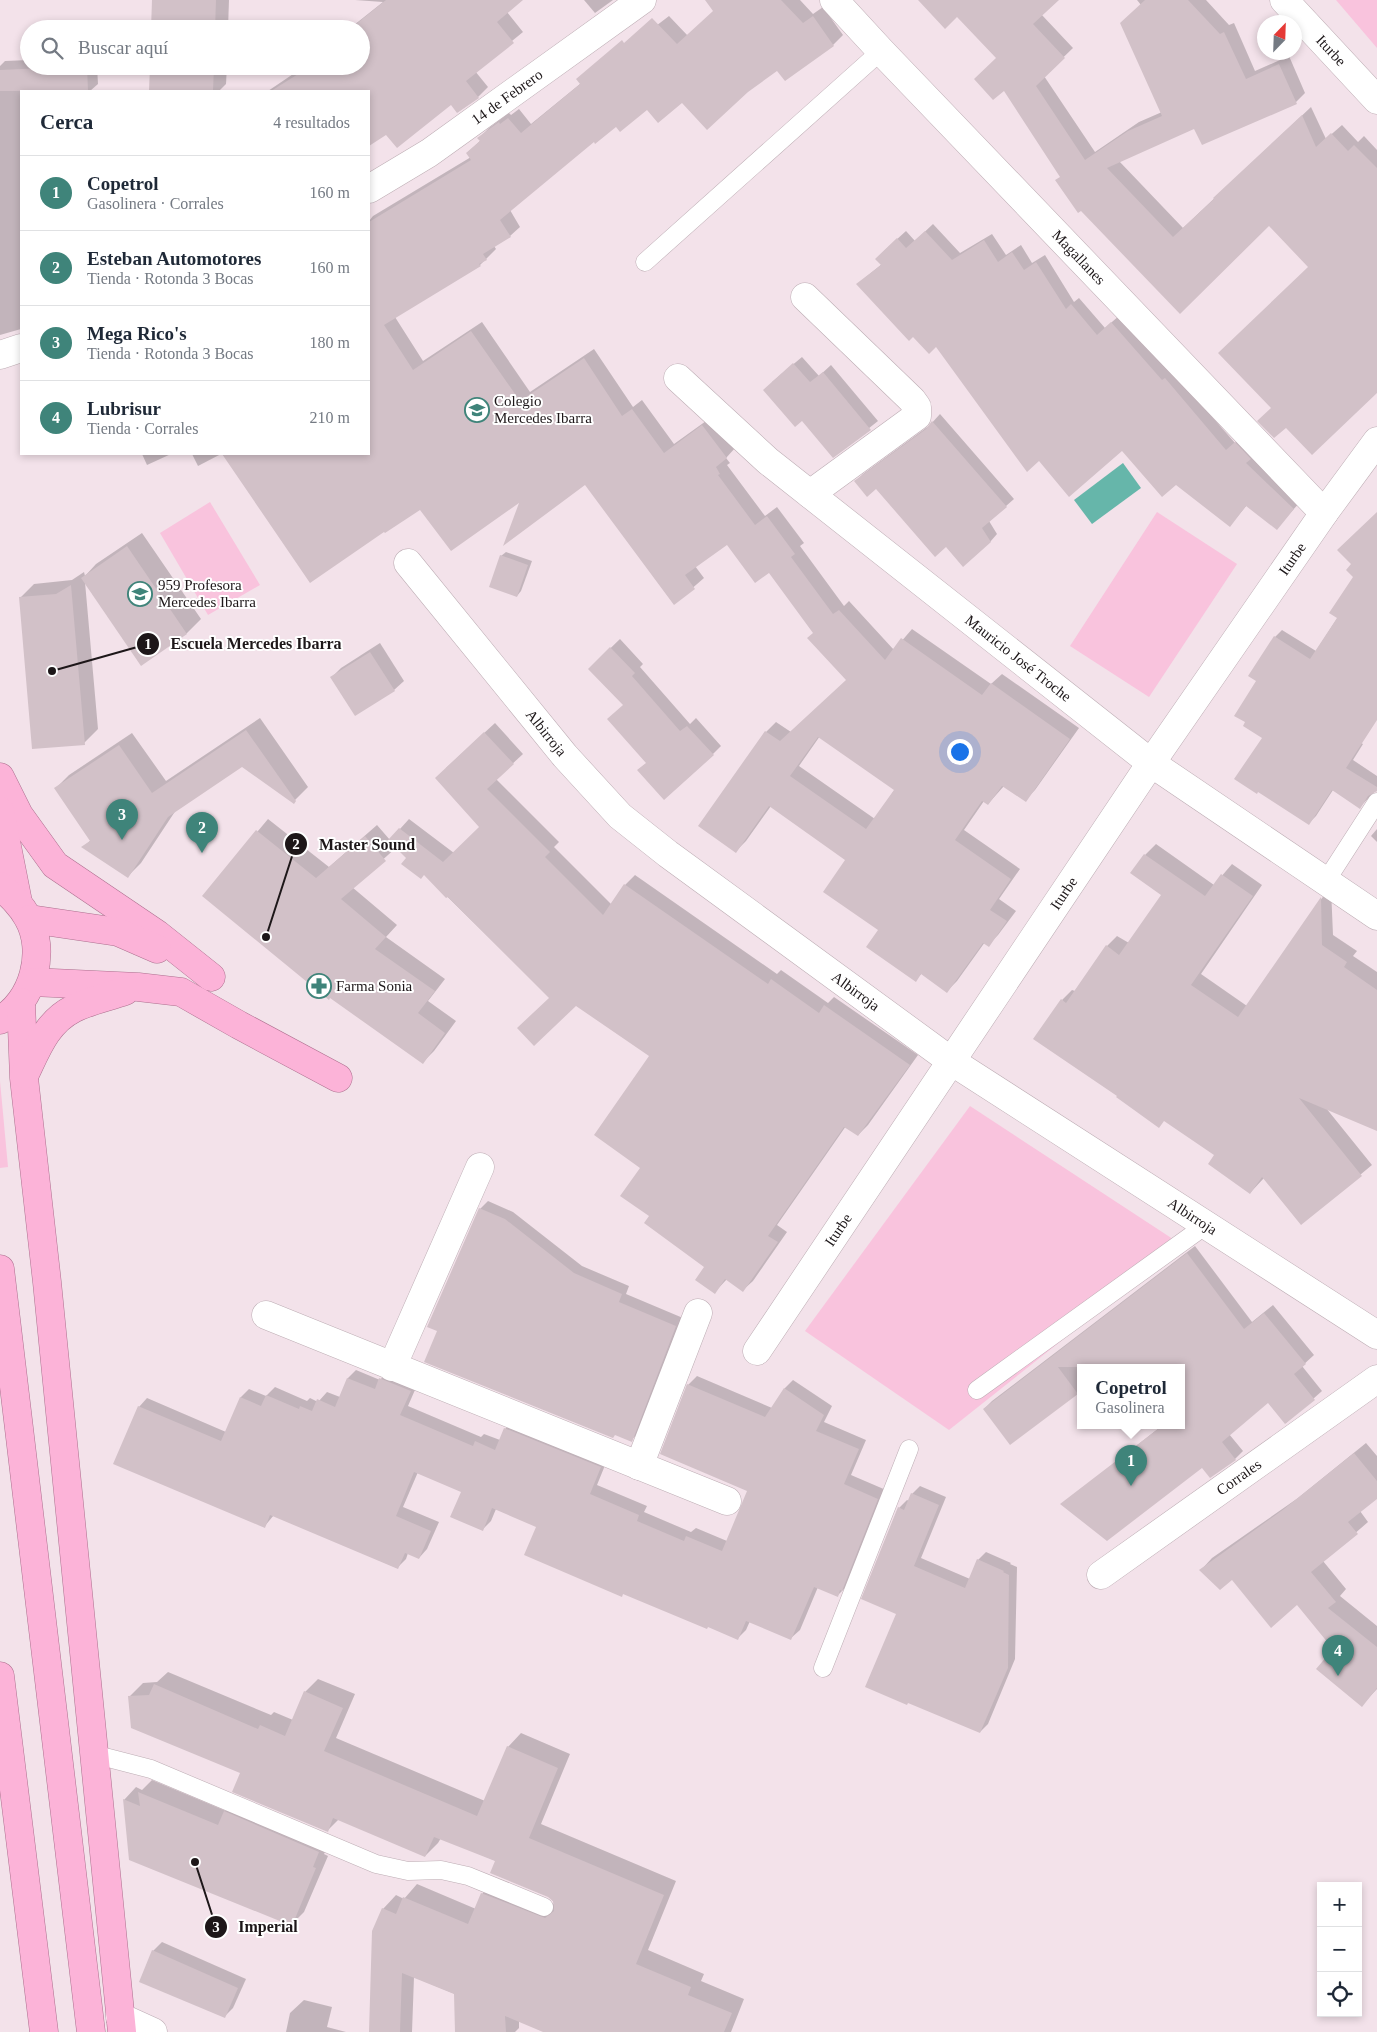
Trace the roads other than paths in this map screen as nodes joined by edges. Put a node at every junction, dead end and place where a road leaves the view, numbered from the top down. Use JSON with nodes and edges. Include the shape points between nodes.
{"nodes":[{"id":1,"x":642,"y":0,"type":"edge"},
{"id":2,"x":834,"y":0,"type":"edge"},
{"id":3,"x":1284,"y":0,"type":"edge"},
{"id":4,"x":881,"y":52,"type":"junction"},
{"id":5,"x":1377,"y":100,"type":"edge"},
{"id":6,"x":370,"y":187,"type":"edge"},
{"id":7,"x":645,"y":262,"type":"dead end"},
{"id":8,"x":805,"y":297,"type":"dead end"},
{"id":9,"x":20,"y":348,"type":"edge"},
{"id":10,"x":0,"y":355,"type":"edge"},
{"id":11,"x":678,"y":378,"type":"dead end"},
{"id":12,"x":1377,"y":441,"type":"edge"},
{"id":13,"x":810,"y":494,"type":"junction"},
{"id":14,"x":1324,"y":513,"type":"junction"},
{"id":15,"x":408,"y":563,"type":"dead end"},
{"id":16,"x":1151,"y":763,"type":"junction"},
{"id":17,"x":0,"y":776,"type":"edge"},
{"id":18,"x":1377,"y":802,"type":"edge"},
{"id":19,"x":0,"y":811,"type":"edge"},
{"id":20,"x":1326,"y":881,"type":"junction"},
{"id":21,"x":16,"y":903,"type":"edge"},
{"id":22,"x":1377,"y":916,"type":"edge"},
{"id":23,"x":138,"y":987,"type":"junction"},
{"id":24,"x":26,"y":992,"type":"junction"},
{"id":25,"x":0,"y":1020,"type":"edge"},
{"id":26,"x":952,"y":1061,"type":"junction"},
{"id":27,"x":24,"y":1078,"type":"junction"},
{"id":28,"x":338,"y":1078,"type":"dead end"},
{"id":29,"x":480,"y":1167,"type":"dead end"},
{"id":30,"x":1206,"y":1225,"type":"junction"},
{"id":31,"x":0,"y":1269,"type":"edge"},
{"id":32,"x":698,"y":1313,"type":"dead end"},
{"id":33,"x":266,"y":1315,"type":"dead end"},
{"id":34,"x":1377,"y":1335,"type":"edge"},
{"id":35,"x":757,"y":1351,"type":"dead end"},
{"id":36,"x":392,"y":1367,"type":"junction"},
{"id":37,"x":1377,"y":1379,"type":"edge"},
{"id":38,"x":977,"y":1390,"type":"dead end"},
{"id":39,"x":909,"y":1449,"type":"dead end"},
{"id":40,"x":639,"y":1466,"type":"junction"},
{"id":41,"x":727,"y":1501,"type":"dead end"},
{"id":42,"x":1101,"y":1575,"type":"dead end"},
{"id":43,"x":823,"y":1668,"type":"dead end"},
{"id":44,"x":0,"y":1676,"type":"edge"},
{"id":45,"x":93,"y":1754,"type":"junction"},
{"id":46,"x":544,"y":1907,"type":"dead end"},
{"id":47,"x":121,"y":2025,"type":"edge"},
{"id":48,"x":44,"y":2032,"type":"edge"},
{"id":49,"x":91,"y":2032,"type":"edge"},
{"id":50,"x":153,"y":2032,"type":"edge"}],
"edges":[{"from":1,"to":6,"type":"street","name":"14 de Febrero","via":[[430,153]]},
{"from":2,"to":4,"type":"street","name":"Magallanes"},
{"from":3,"to":5,"type":"street","name":"Iturbe"},
{"from":4,"to":7,"type":"lane"},
{"from":4,"to":14,"type":"street","name":"Magallanes"},
{"from":8,"to":13,"type":"street","via":[[917,407],[917,416]]},
{"from":9,"to":10,"type":"street"},
{"from":11,"to":13,"type":"street","name":"Mauricio José Troche","via":[[768,461]]},
{"from":12,"to":14,"type":"street","name":"Iturbe"},
{"from":13,"to":16,"type":"street","name":"Mauricio José Troche"},
{"from":14,"to":16,"type":"street","name":"Iturbe"},
{"from":15,"to":26,"type":"street","name":"Albirroja","via":[[565,756],[620,816]]},
{"from":16,"to":20,"type":"street","name":"Mauricio José Troche"},
{"from":16,"to":26,"type":"street","name":"Iturbe"},
{"from":17,"to":21,"type":"highway","via":[[20,814],[55,865],[157,934],[211,977],[118,932]]},
{"from":18,"to":20,"type":"lane"},
{"from":19,"to":21,"type":"highway"},
{"from":20,"to":22,"type":"street","name":"Mauricio José Troche"},
{"from":21,"to":24,"type":"highway","via":[[36,940],[36,961]]},
{"from":23,"to":24,"type":"highway"},
{"from":23,"to":27,"type":"highway","via":[[73,1009],[56,1021],[42,1038]]},
{"from":23,"to":28,"type":"highway","via":[[181,992]]},
{"from":24,"to":25,"type":"highway"},
{"from":24,"to":27,"type":"highway"},
{"from":26,"to":30,"type":"street","name":"Albirroja"},
{"from":26,"to":35,"type":"street","name":"Iturbe"},
{"from":27,"to":45,"type":"highway"},
{"from":29,"to":36,"type":"street"},
{"from":30,"to":34,"type":"street","name":"Albirroja"},
{"from":30,"to":38,"type":"lane"},
{"from":31,"to":49,"type":"highway"},
{"from":32,"to":40,"type":"street"},
{"from":33,"to":36,"type":"street"},
{"from":36,"to":40,"type":"street"},
{"from":37,"to":42,"type":"street","name":"Corrales"},
{"from":39,"to":43,"type":"lane"},
{"from":40,"to":41,"type":"street"},
{"from":44,"to":48,"type":"highway"},
{"from":45,"to":46,"type":"lane","via":[[151,1769],[376,1864],[408,1871],[441,1870],[468,1876]]},
{"from":45,"to":47,"type":"highway"},
{"from":47,"to":50,"type":"street"}]}
